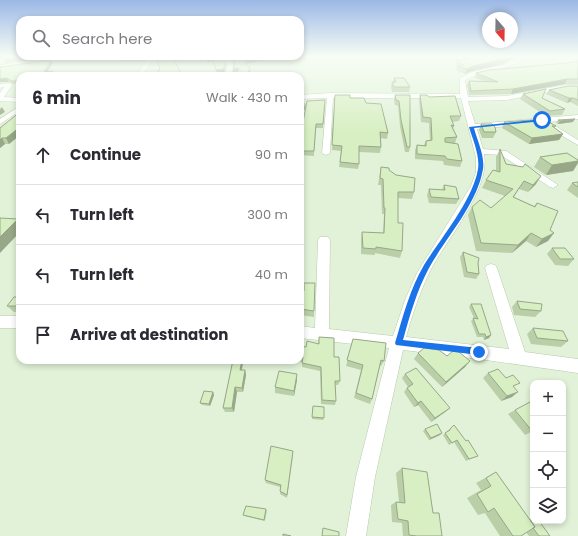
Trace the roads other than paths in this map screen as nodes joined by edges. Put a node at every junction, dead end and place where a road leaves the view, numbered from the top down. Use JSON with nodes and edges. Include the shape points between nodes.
{"nodes":[{"id":1,"x":462,"y":81,"type":"edge"},
{"id":2,"x":0,"y":86,"type":"edge"},
{"id":3,"x":565,"y":87,"type":"junction"},
{"id":4,"x":578,"y":87,"type":"edge"},
{"id":5,"x":578,"y":92,"type":"edge"},
{"id":6,"x":330,"y":95,"type":"junction"},
{"id":7,"x":304,"y":96,"type":"edge"},
{"id":8,"x":465,"y":97,"type":"junction"},
{"id":9,"x":0,"y":99,"type":"edge"},
{"id":10,"x":16,"y":100,"type":"edge"},
{"id":11,"x":16,"y":111,"type":"edge"},
{"id":12,"x":578,"y":117,"type":"edge"},
{"id":13,"x":542,"y":120,"type":"junction"},
{"id":14,"x":0,"y":122,"type":"edge"},
{"id":15,"x":471,"y":127,"type":"junction"},
{"id":16,"x":578,"y":143,"type":"edge"},
{"id":17,"x":478,"y":151,"type":"junction"},
{"id":18,"x":326,"y":153,"type":"dead end"},
{"id":19,"x":553,"y":185,"type":"dead end"},
{"id":20,"x":324,"y":240,"type":"dead end"},
{"id":21,"x":491,"y":268,"type":"dead end"},
{"id":22,"x":0,"y":322,"type":"edge"},
{"id":23,"x":16,"y":322,"type":"edge"},
{"id":24,"x":304,"y":332,"type":"edge"},
{"id":25,"x":322,"y":334,"type":"junction"},
{"id":26,"x":399,"y":343,"type":"junction"},
{"id":27,"x":518,"y":357,"type":"junction"},
{"id":28,"x":578,"y":366,"type":"edge"},
{"id":29,"x":356,"y":536,"type":"edge"}],
"edges":[{"from":1,"to":8,"type":"street"},
{"from":2,"to":9,"type":"street","via":[[9,85]]},
{"from":3,"to":4,"type":"street"},
{"from":3,"to":5,"type":"street"},
{"from":3,"to":8,"type":"street","via":[[507,98]]},
{"from":6,"to":7,"type":"street"},
{"from":6,"to":8,"type":"street"},
{"from":6,"to":18,"type":"street"},
{"from":8,"to":15,"type":"street"},
{"from":9,"to":10,"type":"street"},
{"from":11,"to":14,"type":"street"},
{"from":12,"to":13,"type":"street"},
{"from":13,"to":15,"type":"street"},
{"from":13,"to":16,"type":"street"},
{"from":15,"to":17,"type":"street"},
{"from":17,"to":19,"type":"street","via":[[503,153]]},
{"from":17,"to":26,"type":"street","via":[[481,168],[476,185],[421,278]]},
{"from":20,"to":25,"type":"street"},
{"from":21,"to":27,"type":"street"},
{"from":22,"to":23,"type":"street"},
{"from":24,"to":25,"type":"street"},
{"from":25,"to":26,"type":"street"},
{"from":26,"to":27,"type":"street"},
{"from":26,"to":29,"type":"street","via":[[368,460]]},
{"from":27,"to":28,"type":"street"}]}
